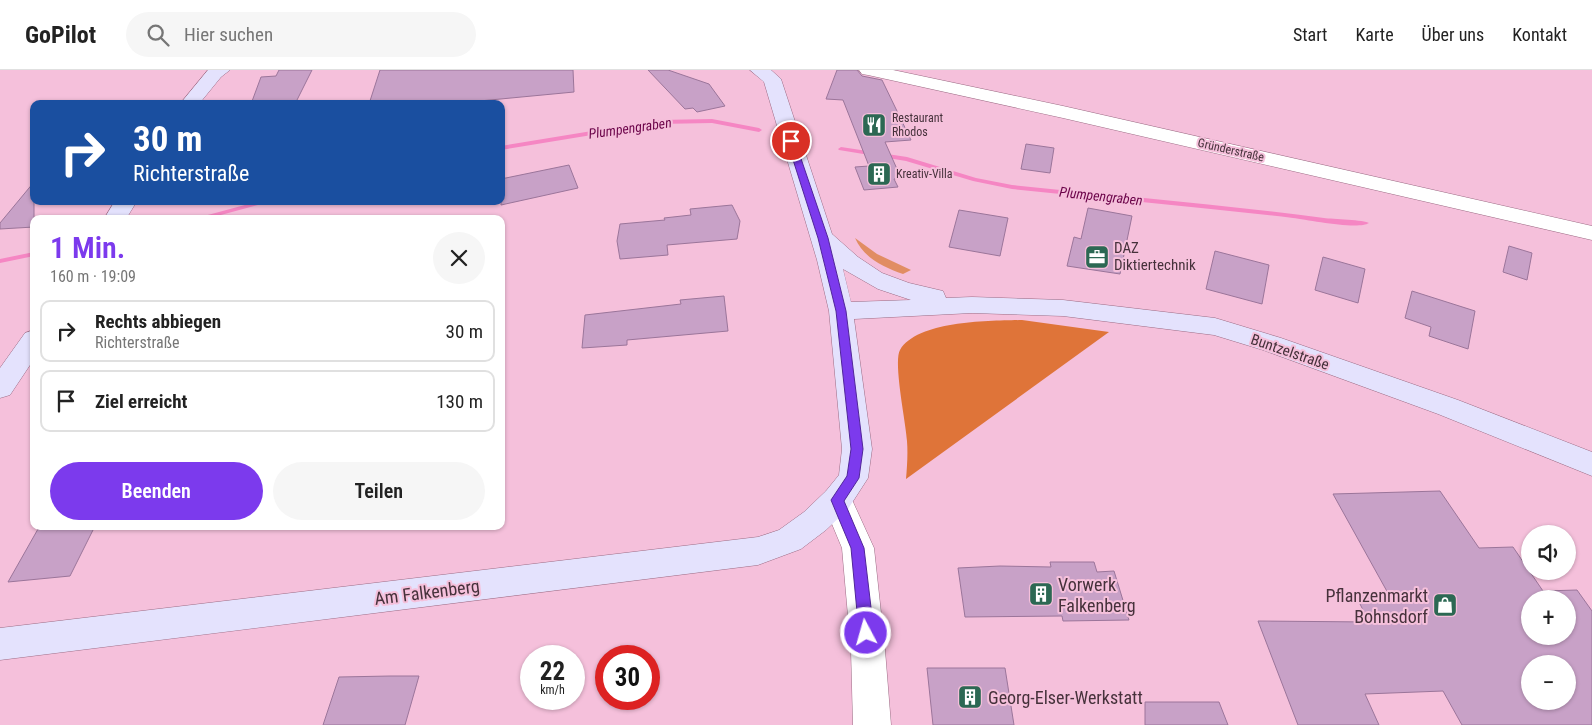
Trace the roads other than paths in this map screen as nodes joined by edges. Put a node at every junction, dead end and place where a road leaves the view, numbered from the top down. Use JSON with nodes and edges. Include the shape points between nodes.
{"nodes":[{"id":1,"x":221,"y":70,"type":"edge"},
{"id":2,"x":868,"y":70,"type":"edge"},
{"id":3,"x":766,"y":71,"type":"edge"},
{"id":4,"x":192,"y":100,"type":"edge"},
{"id":5,"x":1592,"y":233,"type":"edge"},
{"id":6,"x":823,"y":238,"type":"junction"},
{"id":7,"x":972,"y":305,"type":"junction"},
{"id":8,"x":841,"y":311,"type":"junction"},
{"id":9,"x":30,"y":344,"type":"edge"},
{"id":10,"x":3,"y":378,"type":"edge"},
{"id":11,"x":1592,"y":464,"type":"edge"},
{"id":12,"x":837,"y":500,"type":"junction"},
{"id":13,"x":0,"y":644,"type":"edge"},
{"id":14,"x":872,"y":725,"type":"edge"}],
"edges":[{"from":1,"to":4,"type":"street"},
{"from":2,"to":5,"type":"street","name":"Gründerstraße"},
{"from":3,"to":6,"type":"street","name":"Am Falkenberg","via":[[772,79]]},
{"from":6,"to":7,"type":"street","name":"Buntzelstraße","via":[[864,274],[900,290]]},
{"from":6,"to":8,"type":"street","name":"Am Falkenberg"},
{"from":7,"to":8,"type":"street","name":"Buntzelstraße"},
{"from":7,"to":11,"type":"street","name":"Buntzelstraße","via":[[1063,308],[1215,327],[1272,344],[1438,404]]},
{"from":8,"to":12,"type":"street","name":"Am Falkenberg","via":[[857,449],[853,478]]},
{"from":9,"to":10,"type":"street"},
{"from":12,"to":13,"type":"street","name":"Am Falkenberg","via":[[790,540],[758,552]]},
{"from":12,"to":14,"type":"street","via":[[858,548]]}]}
